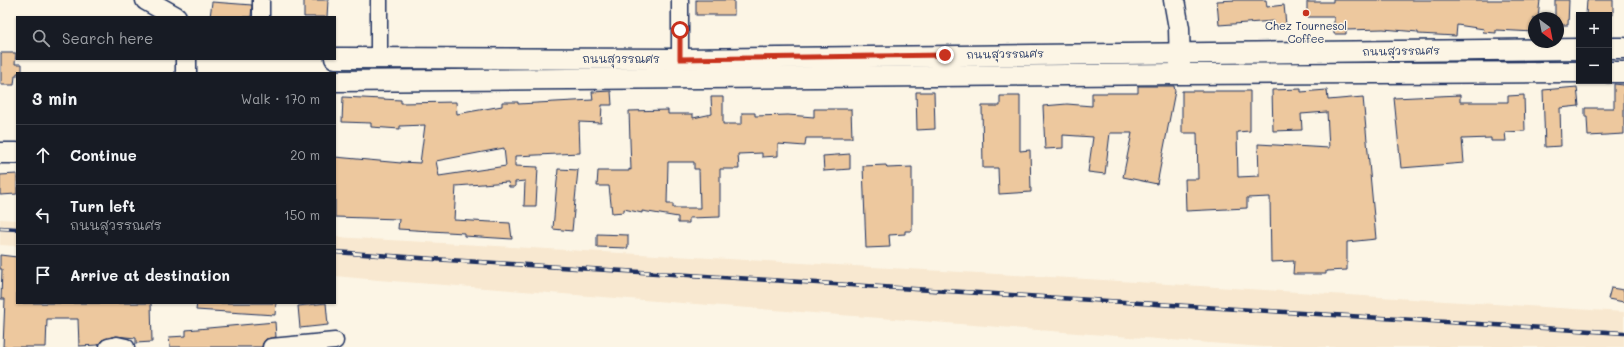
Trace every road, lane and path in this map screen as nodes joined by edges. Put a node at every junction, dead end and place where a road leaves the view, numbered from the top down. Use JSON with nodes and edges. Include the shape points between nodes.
{"nodes":[{"id":1,"x":261,"y":0,"type":"edge"},
{"id":2,"x":379,"y":0,"type":"edge"},
{"id":3,"x":680,"y":0,"type":"edge"},
{"id":4,"x":1174,"y":0,"type":"edge"},
{"id":5,"x":149,"y":1,"type":"edge"},
{"id":6,"x":166,"y":16,"type":"edge"},
{"id":7,"x":174,"y":16,"type":"edge"},
{"id":8,"x":262,"y":16,"type":"edge"},
{"id":9,"x":1612,"y":48,"type":"edge"},
{"id":10,"x":1624,"y":48,"type":"edge"},
{"id":11,"x":1576,"y":49,"type":"edge"},
{"id":12,"x":1180,"y":52,"type":"junction"},
{"id":13,"x":336,"y":58,"type":"edge"},
{"id":14,"x":379,"y":58,"type":"junction"},
{"id":15,"x":680,"y":59,"type":"junction"},
{"id":16,"x":186,"y":60,"type":"edge"},
{"id":17,"x":186,"y":72,"type":"edge"},
{"id":18,"x":1576,"y":72,"type":"edge"},
{"id":19,"x":1612,"y":72,"type":"edge"},
{"id":20,"x":1624,"y":72,"type":"edge"},
{"id":21,"x":1180,"y":74,"type":"junction"},
{"id":22,"x":336,"y":81,"type":"edge"},
{"id":23,"x":0,"y":153,"type":"edge"},
{"id":24,"x":16,"y":153,"type":"edge"},
{"id":25,"x":335,"y":341,"type":"dead end"},
{"id":26,"x":108,"y":347,"type":"edge"},
{"id":27,"x":126,"y":347,"type":"edge"},
{"id":28,"x":271,"y":347,"type":"edge"}],
"edges":[{"from":1,"to":8,"type":"street"},
{"from":2,"to":14,"type":"street"},
{"from":3,"to":15,"type":"street"},
{"from":4,"to":12,"type":"main road"},
{"from":5,"to":6,"type":"main road"},
{"from":5,"to":7,"type":"main road"},
{"from":9,"to":10,"type":"main road"},
{"from":11,"to":12,"type":"main road","name":"ถนนสุวรรณศร"},
{"from":12,"to":15,"type":"main road","name":"ถนนสุวรรณศร"},
{"from":12,"to":21,"type":"main road"},
{"from":13,"to":14,"type":"main road","name":"ถนนสุวรรณศร"},
{"from":14,"to":15,"type":"main road","name":"ถนนสุวรรณศร"},
{"from":16,"to":17,"type":"main road"},
{"from":18,"to":21,"type":"main road","name":"ถนนสุวรรณศร"},
{"from":19,"to":20,"type":"main road"},
{"from":21,"to":22,"type":"main road","name":"ถนนสุวรรณศร"},
{"from":23,"to":24,"type":"main road"},
{"from":25,"to":28,"type":"street"},
{"from":26,"to":27,"type":"street"}]}
